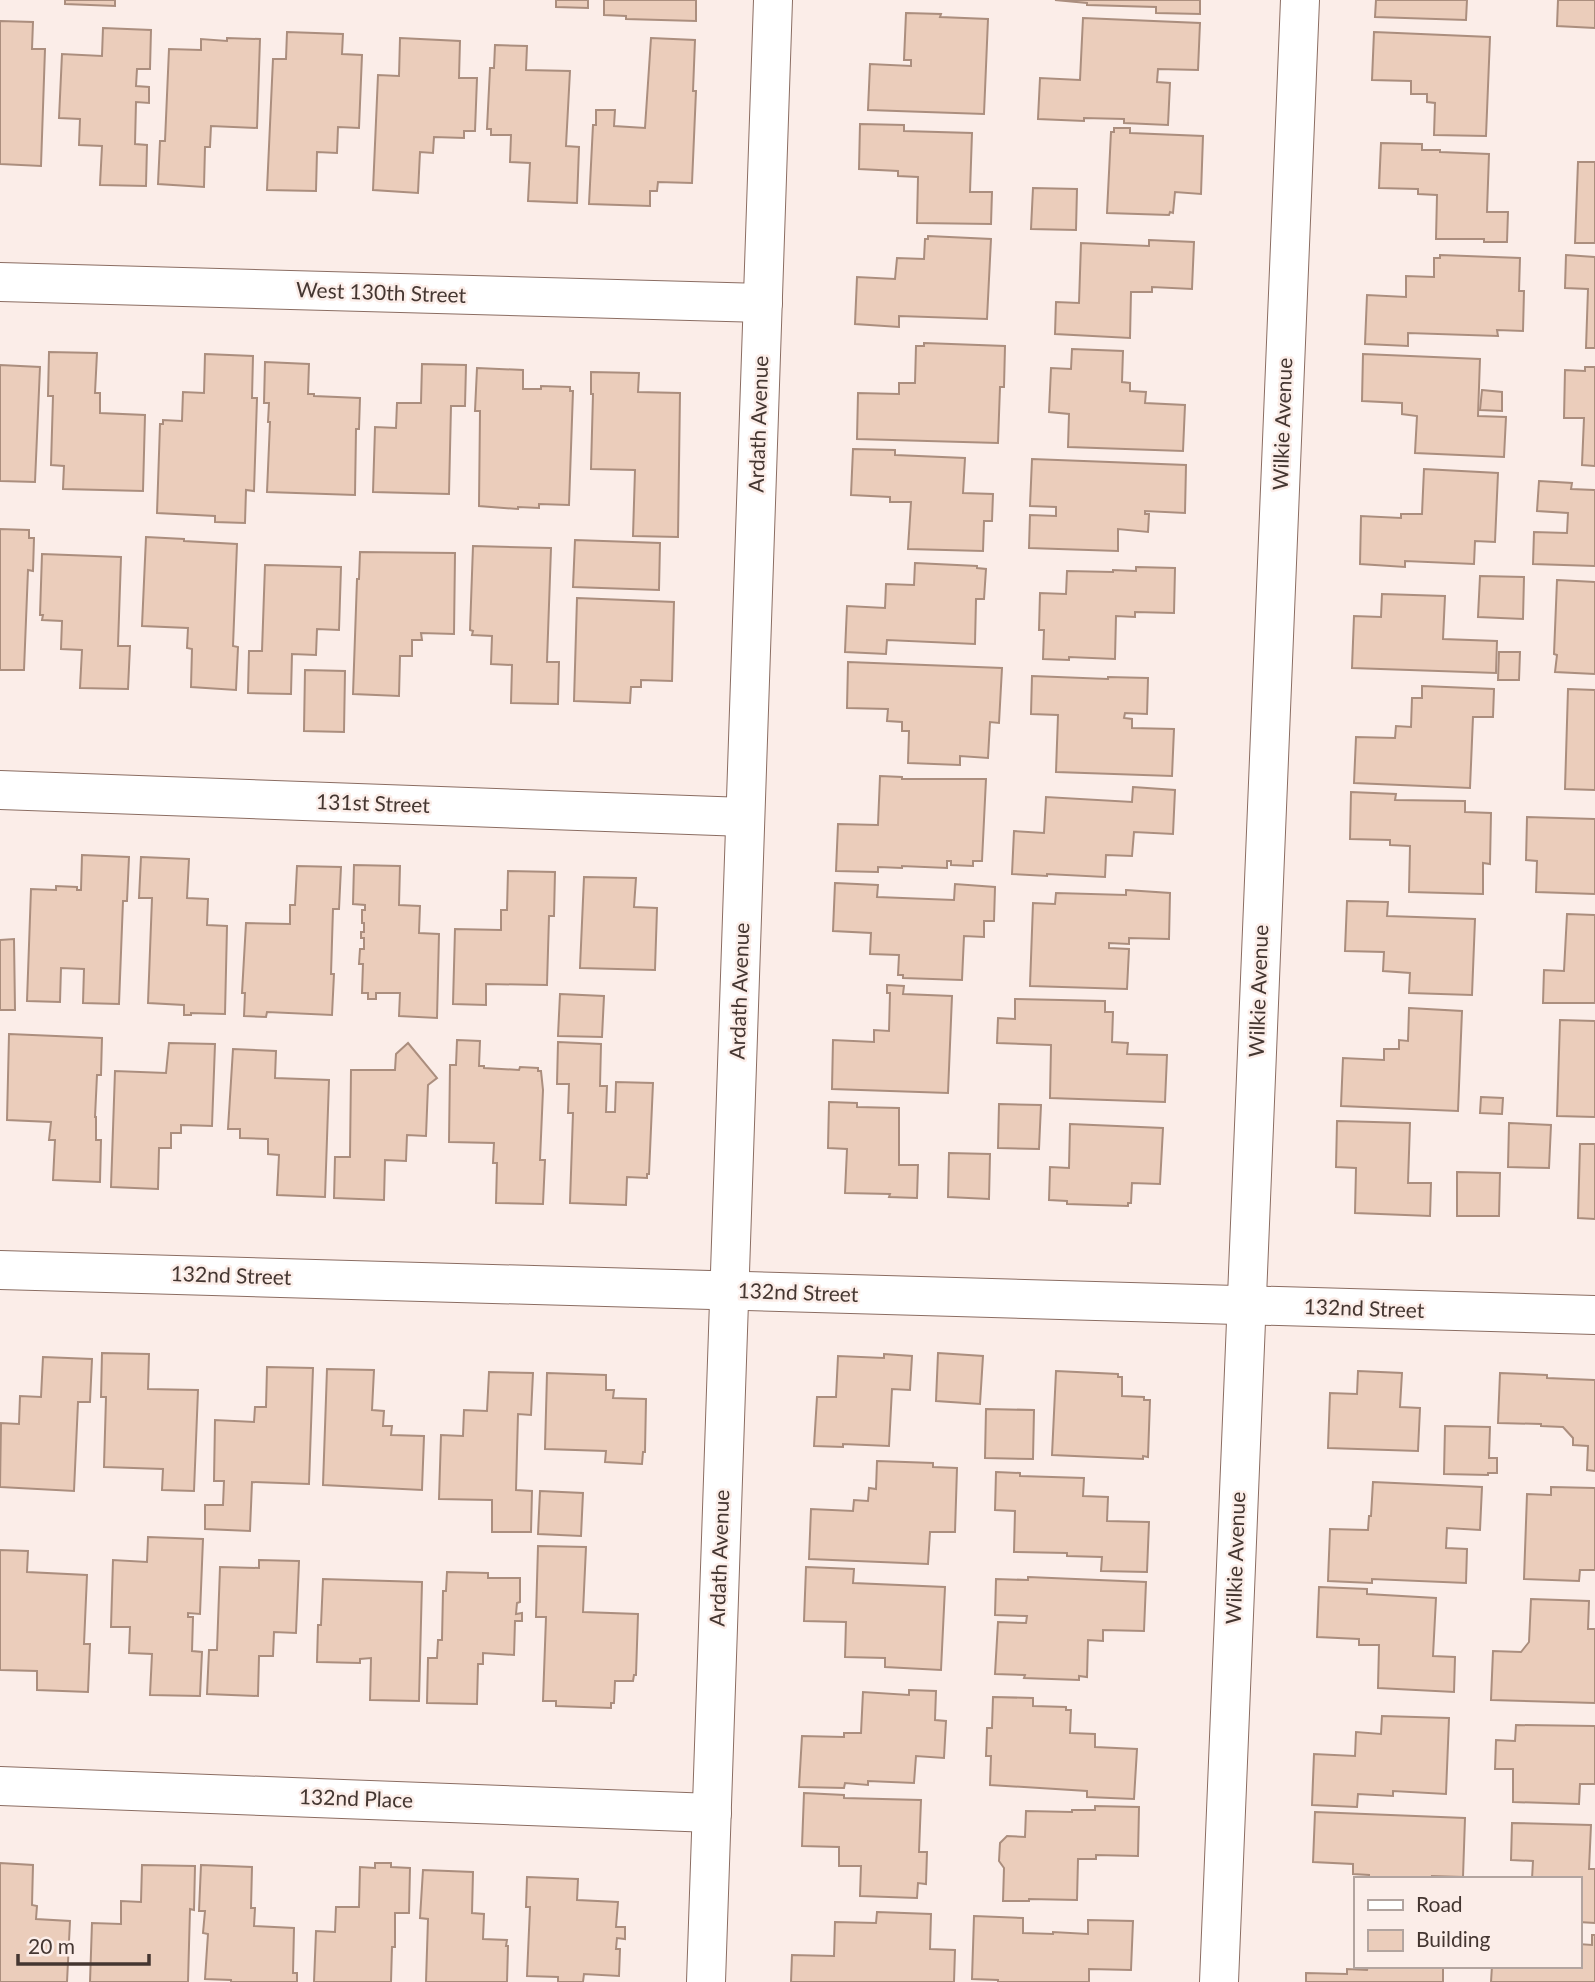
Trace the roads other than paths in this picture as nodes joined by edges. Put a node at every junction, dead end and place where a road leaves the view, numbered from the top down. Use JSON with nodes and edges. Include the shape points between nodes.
{"nodes":[{"id":1,"x":773,"y":0,"type":"edge"},
{"id":2,"x":1300,"y":0,"type":"edge"},
{"id":3,"x":0,"y":282,"type":"edge"},
{"id":4,"x":763,"y":303,"type":"junction"},
{"id":5,"x":0,"y":790,"type":"edge"},
{"id":6,"x":745,"y":817,"type":"junction"},
{"id":7,"x":0,"y":1270,"type":"edge"},
{"id":8,"x":729,"y":1290,"type":"junction"},
{"id":9,"x":1247,"y":1306,"type":"junction"},
{"id":10,"x":1595,"y":1315,"type":"edge"},
{"id":11,"x":0,"y":1786,"type":"edge"},
{"id":12,"x":712,"y":1813,"type":"junction"},
{"id":13,"x":706,"y":1982,"type":"edge"},
{"id":14,"x":1219,"y":1982,"type":"edge"}],
"edges":[{"from":1,"to":4,"type":"street","name":"Ardath Avenue"},
{"from":2,"to":9,"type":"street","name":"Wilkie Avenue"},
{"from":3,"to":4,"type":"street","name":"West 130th Street"},
{"from":4,"to":6,"type":"street","name":"Ardath Avenue"},
{"from":5,"to":6,"type":"street","name":"131st Street"},
{"from":6,"to":8,"type":"street","name":"Ardath Avenue"},
{"from":7,"to":8,"type":"street","name":"132nd Street"},
{"from":8,"to":9,"type":"street","name":"132nd Street"},
{"from":8,"to":12,"type":"street","name":"Ardath Avenue"},
{"from":9,"to":10,"type":"street","name":"132nd Street"},
{"from":9,"to":14,"type":"street","name":"Wilkie Avenue"},
{"from":11,"to":12,"type":"street","name":"132nd Place"},
{"from":12,"to":13,"type":"street","name":"Ardath Avenue"}]}
